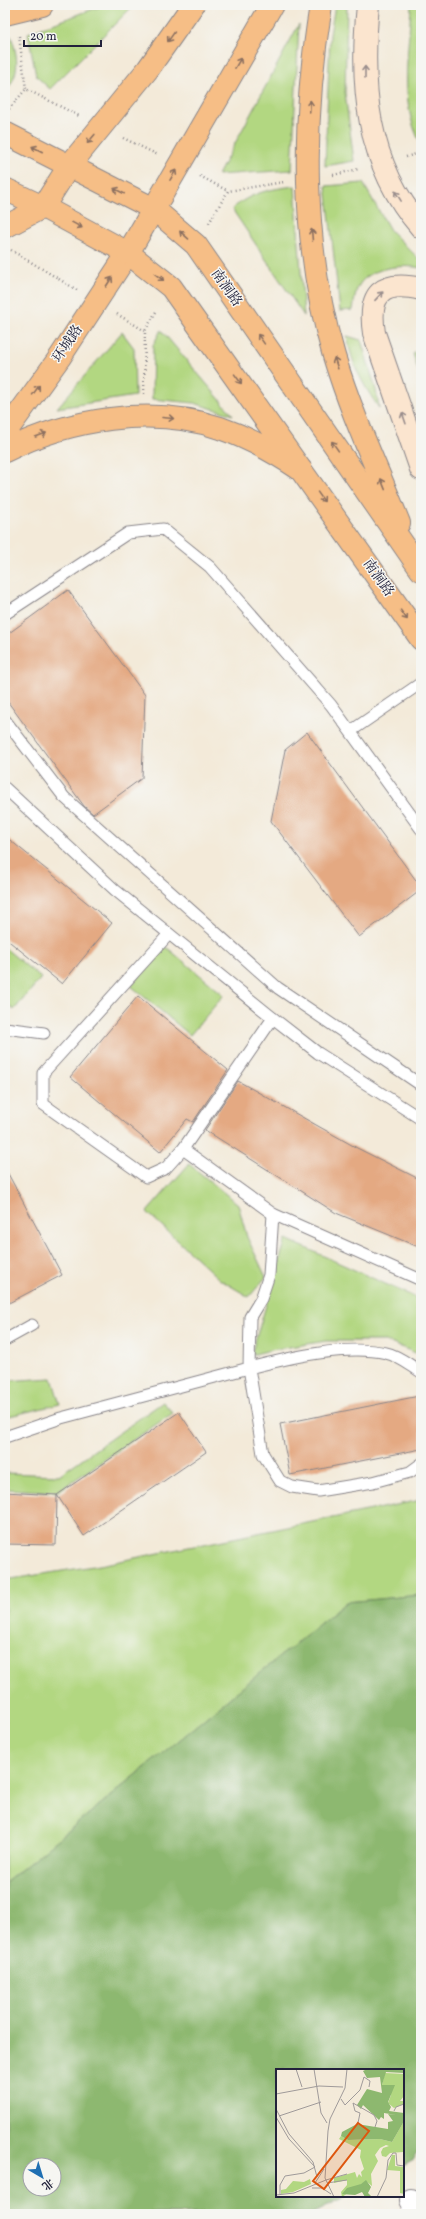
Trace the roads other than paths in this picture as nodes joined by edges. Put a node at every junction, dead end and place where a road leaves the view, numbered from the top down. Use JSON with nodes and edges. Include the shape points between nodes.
{"nodes":[{"id":1,"x":42,"y":5,"type":"edge"},
{"id":2,"x":193,"y":5,"type":"edge"},
{"id":3,"x":272,"y":5,"type":"edge"},
{"id":4,"x":321,"y":5,"type":"edge"},
{"id":5,"x":368,"y":5,"type":"edge"},
{"id":6,"x":9,"y":13,"type":"edge"},
{"id":7,"x":5,"y":133,"type":"edge"},
{"id":8,"x":69,"y":166,"type":"junction"},
{"id":9,"x":5,"y":189,"type":"edge"},
{"id":10,"x":43,"y":207,"type":"junction"},
{"id":11,"x":154,"y":209,"type":"junction"},
{"id":12,"x":5,"y":227,"type":"edge"},
{"id":13,"x":421,"y":227,"type":"edge"},
{"id":14,"x":128,"y":253,"type":"junction"},
{"id":15,"x":421,"y":289,"type":"edge"},
{"id":16,"x":5,"y":433,"type":"edge"},
{"id":17,"x":5,"y":451,"type":"edge"},
{"id":18,"x":421,"y":468,"type":"edge"},
{"id":19,"x":303,"y":471,"type":"junction"},
{"id":20,"x":417,"y":565,"type":"edge"},
{"id":21,"x":5,"y":614,"type":"edge"},
{"id":22,"x":421,"y":640,"type":"edge"},
{"id":23,"x":421,"y":683,"type":"edge"},
{"id":24,"x":5,"y":720,"type":"edge"},
{"id":25,"x":351,"y":731,"type":"junction"},
{"id":26,"x":5,"y":788,"type":"edge"},
{"id":27,"x":421,"y":829,"type":"edge"},
{"id":28,"x":169,"y":934,"type":"junction"},
{"id":29,"x":273,"y":1018,"type":"junction"},
{"id":30,"x":5,"y":1028,"type":"edge"},
{"id":31,"x":44,"y":1033,"type":"dead end"},
{"id":32,"x":421,"y":1085,"type":"edge"},
{"id":33,"x":421,"y":1120,"type":"edge"},
{"id":34,"x":183,"y":1149,"type":"junction"},
{"id":35,"x":274,"y":1214,"type":"junction"},
{"id":36,"x":421,"y":1280,"type":"edge"},
{"id":37,"x":32,"y":1325,"type":"dead end"},
{"id":38,"x":5,"y":1340,"type":"edge"},
{"id":39,"x":249,"y":1368,"type":"junction"},
{"id":40,"x":421,"y":1372,"type":"edge"},
{"id":41,"x":5,"y":1437,"type":"edge"},
{"id":42,"x":421,"y":1464,"type":"edge"}],
"edges":[{"from":1,"to":6,"type":"main road"},
{"from":2,"to":8,"type":"main road","one_way":true,"via":[[148,69]]},
{"from":11,"to":3,"type":"main road","one_way":true},
{"from":20,"to":4,"type":"main road","one_way":true,"via":[[343,385],[320,299],[310,208],[309,149],[312,78]]},
{"from":13,"to":5,"type":"street","one_way":true,"via":[[393,188],[381,163],[372,133],[365,72]]},
{"from":8,"to":7,"type":"main road","name":"南涧路","one_way":true},
{"from":8,"to":10,"type":"main road"},
{"from":11,"to":8,"type":"main road","name":"南涧路","one_way":true},
{"from":9,"to":10,"type":"main road","name":"南涧路"},
{"from":10,"to":12,"type":"main road"},
{"from":10,"to":14,"type":"main road","name":"南涧路","one_way":true},
{"from":11,"to":14,"type":"main road","name":"环城路"},
{"from":20,"to":11,"type":"main road","name":"南涧路","one_way":true,"via":[[196,245]]},
{"from":16,"to":14,"type":"main road","name":"环城路","one_way":true,"via":[[60,357]]},
{"from":14,"to":19,"type":"main road","name":"南涧路","one_way":true,"via":[[171,286]]},
{"from":18,"to":15,"type":"street","one_way":true,"via":[[374,333],[371,314],[374,301],[384,291],[400,286]]},
{"from":17,"to":19,"type":"main road","one_way":true,"via":[[39,436],[81,424],[119,418],[168,418],[196,422],[228,431],[278,455]]},
{"from":19,"to":22,"type":"main road","name":"南涧路","one_way":true},
{"from":21,"to":25,"type":"lane","via":[[128,533],[163,529],[210,567]]},
{"from":23,"to":25,"type":"lane"},
{"from":24,"to":32,"type":"lane","via":[[64,796],[278,988]]},
{"from":25,"to":27,"type":"lane"},
{"from":26,"to":28,"type":"lane","via":[[115,890]]},
{"from":28,"to":29,"type":"lane"},
{"from":28,"to":34,"type":"lane","via":[[43,1073],[43,1104],[146,1177],[166,1168]]},
{"from":29,"to":33,"type":"lane","via":[[318,1053]]},
{"from":29,"to":34,"type":"lane"},
{"from":30,"to":31,"type":"lane"},
{"from":34,"to":35,"type":"lane"},
{"from":35,"to":36,"type":"lane"},
{"from":35,"to":39,"type":"lane","via":[[269,1275],[262,1299],[250,1317]]},
{"from":37,"to":38,"type":"lane"},
{"from":39,"to":40,"type":"lane","via":[[284,1359],[359,1350],[388,1353]]},
{"from":39,"to":41,"type":"lane","via":[[60,1418]]},
{"from":39,"to":42,"type":"lane","via":[[263,1454],[280,1481],[292,1487],[318,1491],[373,1482],[410,1472]]}]}
